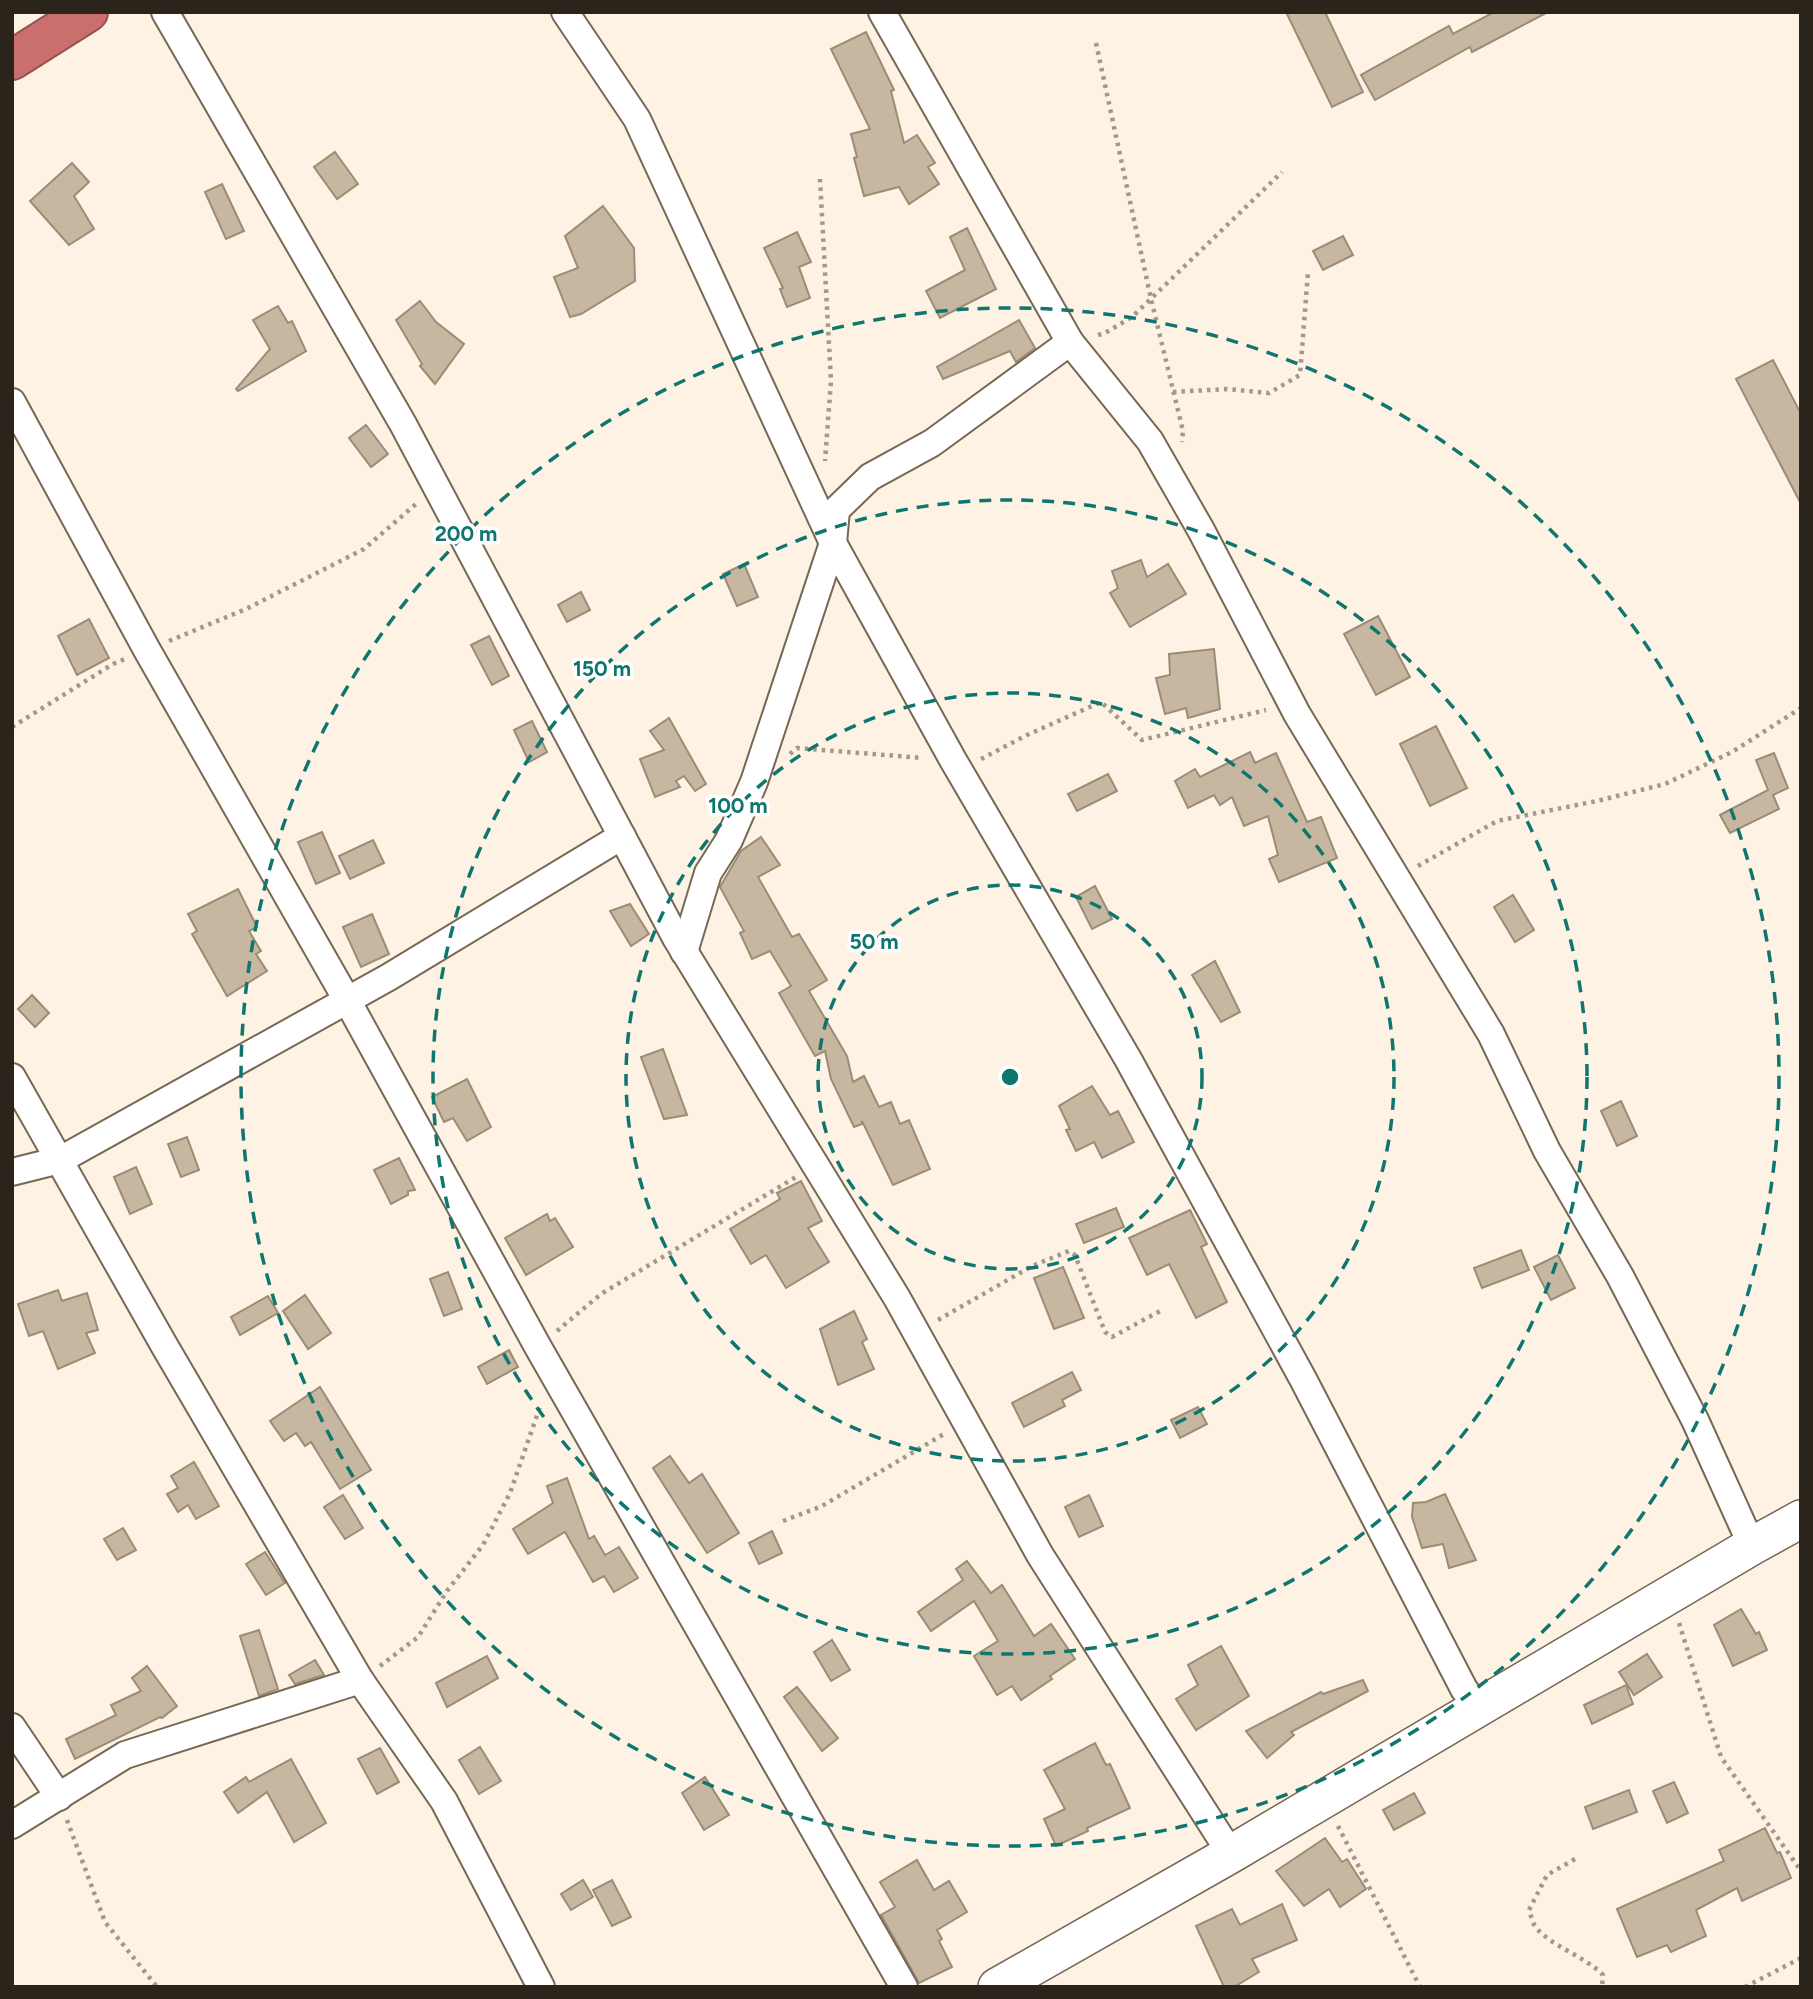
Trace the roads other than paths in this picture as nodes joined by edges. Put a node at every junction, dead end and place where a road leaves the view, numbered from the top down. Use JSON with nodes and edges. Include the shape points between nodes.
{"nodes":[{"id":1,"x":88,"y":12,"type":"edge"},
{"id":2,"x":165,"y":12,"type":"edge"},
{"id":3,"x":565,"y":12,"type":"edge"},
{"id":4,"x":882,"y":12,"type":"edge"},
{"id":5,"x":12,"y":60,"type":"edge"},
{"id":6,"x":1070,"y":342,"type":"junction"},
{"id":7,"x":12,"y":402,"type":"edge"},
{"id":8,"x":833,"y":543,"type":"junction"},
{"id":9,"x":622,"y":836,"type":"junction"},
{"id":10,"x":684,"y":952,"type":"junction"},
{"id":11,"x":347,"y":1000,"type":"junction"},
{"id":12,"x":12,"y":1077,"type":"edge"},
{"id":13,"x":60,"y":1160,"type":"junction"},
{"id":14,"x":12,"y":1172,"type":"edge"},
{"id":15,"x":1801,"y":1520,"type":"edge"},
{"id":16,"x":1752,"y":1546,"type":"junction"},
{"id":17,"x":360,"y":1680,"type":"junction"},
{"id":18,"x":1478,"y":1708,"type":"junction"},
{"id":19,"x":12,"y":1727,"type":"edge"},
{"id":20,"x":58,"y":1797,"type":"junction"},
{"id":21,"x":12,"y":1825,"type":"edge"},
{"id":22,"x":1231,"y":1854,"type":"junction"},
{"id":23,"x":541,"y":1987,"type":"edge"},
{"id":24,"x":904,"y":1987,"type":"edge"},
{"id":25,"x":997,"y":1987,"type":"edge"}],
"edges":[{"from":1,"to":5,"type":"highway"},
{"from":2,"to":9,"type":"street","via":[[402,424]]},
{"from":3,"to":8,"type":"street","via":[[637,119]]},
{"from":4,"to":6,"type":"street"},
{"from":6,"to":8,"type":"street","via":[[932,443],[870,477],[836,510]]},
{"from":6,"to":16,"type":"street","via":[[1150,441],[1297,714],[1491,1034],[1547,1151],[1620,1276],[1695,1420]]},
{"from":7,"to":11,"type":"street"},
{"from":8,"to":10,"type":"street","via":[[754,782],[729,840],[708,873]]},
{"from":8,"to":18,"type":"street","via":[[953,760],[1128,1059]]},
{"from":9,"to":10,"type":"street"},
{"from":9,"to":11,"type":"street"},
{"from":10,"to":22,"type":"street","via":[[897,1298],[1040,1555]]},
{"from":11,"to":13,"type":"street"},
{"from":11,"to":24,"type":"street","via":[[538,1347]]},
{"from":12,"to":13,"type":"street"},
{"from":13,"to":14,"type":"street"},
{"from":13,"to":17,"type":"street"},
{"from":15,"to":16,"type":"street"},
{"from":16,"to":18,"type":"street"},
{"from":17,"to":20,"type":"street","via":[[125,1755]]},
{"from":17,"to":23,"type":"street","via":[[444,1801]]},
{"from":18,"to":22,"type":"street"},
{"from":19,"to":20,"type":"street"},
{"from":20,"to":21,"type":"street"},
{"from":22,"to":25,"type":"street"}]}
